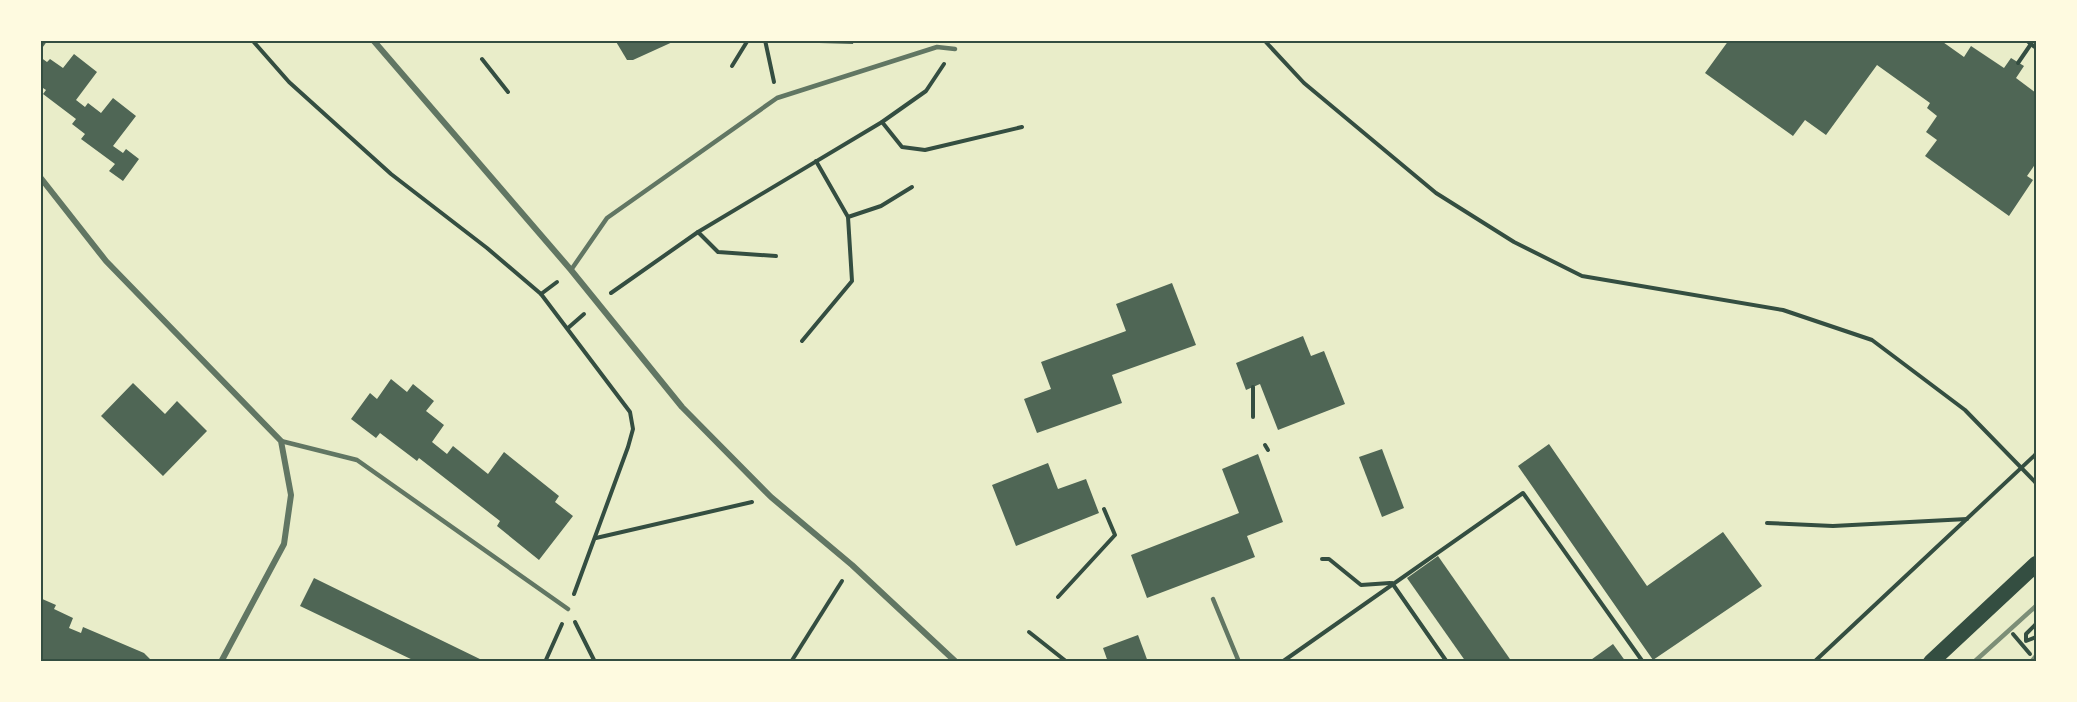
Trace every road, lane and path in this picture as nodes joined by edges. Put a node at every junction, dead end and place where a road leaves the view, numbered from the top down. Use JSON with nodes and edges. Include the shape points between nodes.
{"nodes":[{"id":1,"x":252,"y":40,"type":"edge"},
{"id":2,"x":373,"y":40,"type":"edge"},
{"id":3,"x":748,"y":40,"type":"edge"},
{"id":4,"x":765,"y":40,"type":"edge"},
{"id":5,"x":1264,"y":40,"type":"edge"},
{"id":6,"x":2026,"y":40,"type":"edge"},
{"id":7,"x":2031,"y":44,"type":"junction"},
{"id":8,"x":2037,"y":48,"type":"edge"},
{"id":9,"x":955,"y":49,"type":"joint"},
{"id":10,"x":482,"y":59,"type":"dead end"},
{"id":11,"x":2018,"y":63,"type":"dead end"},
{"id":12,"x":732,"y":66,"type":"dead end"},
{"id":13,"x":507,"y":92,"type":"dead end"},
{"id":14,"x":777,"y":98,"type":"junction"},
{"id":15,"x":882,"y":122,"type":"junction"},
{"id":16,"x":1022,"y":127,"type":"dead end"},
{"id":17,"x":816,"y":161,"type":"junction"},
{"id":18,"x":40,"y":177,"type":"edge"},
{"id":19,"x":912,"y":187,"type":"dead end"},
{"id":20,"x":848,"y":217,"type":"junction"},
{"id":21,"x":698,"y":232,"type":"junction"},
{"id":22,"x":776,"y":256,"type":"dead end"},
{"id":23,"x":571,"y":270,"type":"junction"},
{"id":24,"x":597,"y":303,"type":"junction"},
{"id":25,"x":801,"y":341,"type":"dead end"},
{"id":26,"x":1253,"y":387,"type":"dead end"},
{"id":27,"x":1253,"y":417,"type":"dead end"},
{"id":28,"x":281,"y":441,"type":"junction"},
{"id":29,"x":1264,"y":445,"type":"dead end"},
{"id":30,"x":1269,"y":450,"type":"dead end"},
{"id":31,"x":2037,"y":454,"type":"edge"},
{"id":32,"x":2022,"y":466,"type":"junction"},
{"id":33,"x":2037,"y":483,"type":"edge"},
{"id":34,"x":771,"y":497,"type":"junction"},
{"id":35,"x":1104,"y":509,"type":"dead end"},
{"id":36,"x":1967,"y":519,"type":"junction"},
{"id":37,"x":1767,"y":523,"type":"dead end"},
{"id":38,"x":595,"y":538,"type":"junction"},
{"id":39,"x":1322,"y":559,"type":"dead end"},
{"id":40,"x":2037,"y":564,"type":"edge"},
{"id":41,"x":852,"y":566,"type":"junction"},
{"id":42,"x":1392,"y":583,"type":"junction"},
{"id":43,"x":1058,"y":597,"type":"dead end"},
{"id":44,"x":1213,"y":599,"type":"dead end"},
{"id":45,"x":568,"y":609,"type":"junction"},
{"id":46,"x":2037,"y":624,"type":"edge"},
{"id":47,"x":1029,"y":632,"type":"dead end"},
{"id":48,"x":2013,"y":634,"type":"dead end"},
{"id":49,"x":2037,"y":637,"type":"edge"},
{"id":50,"x":2024,"y":642,"type":"junction"},
{"id":51,"x":2030,"y":654,"type":"dead end"},
{"id":52,"x":221,"y":662,"type":"edge"},
{"id":53,"x":545,"y":662,"type":"edge"},
{"id":54,"x":595,"y":662,"type":"edge"},
{"id":55,"x":791,"y":662,"type":"edge"},
{"id":56,"x":956,"y":662,"type":"edge"},
{"id":57,"x":1067,"y":662,"type":"edge"},
{"id":58,"x":1239,"y":662,"type":"edge"},
{"id":59,"x":1282,"y":662,"type":"edge"},
{"id":60,"x":1447,"y":662,"type":"edge"},
{"id":61,"x":1643,"y":662,"type":"edge"},
{"id":62,"x":1814,"y":662,"type":"edge"},
{"id":63,"x":1931,"y":662,"type":"edge"}],
"edges":[{"from":1,"to":38,"type":"path","via":[[289,82],[391,174],[541,294],[618,393],[630,412],[633,429]]},
{"from":2,"to":23,"type":"street"},
{"from":3,"to":12,"type":"path"},
{"from":4,"to":14,"type":"path"},
{"from":5,"to":32,"type":"path","via":[[1304,83],[1436,193],[1514,242],[1582,276],[1783,310],[1872,340],[1965,410]]},
{"from":6,"to":7,"type":"path"},
{"from":7,"to":8,"type":"path"},
{"from":7,"to":11,"type":"path"},
{"from":9,"to":14,"type":"lane","via":[[937,47]]},
{"from":9,"to":15,"type":"path","via":[[926,91]]},
{"from":10,"to":13,"type":"path"},
{"from":14,"to":23,"type":"lane","via":[[607,218]]},
{"from":15,"to":16,"type":"path","via":[[902,147],[925,150]]},
{"from":15,"to":17,"type":"path"},
{"from":17,"to":20,"type":"path"},
{"from":17,"to":21,"type":"path"},
{"from":18,"to":28,"type":"street","via":[[106,261]]},
{"from":19,"to":20,"type":"path","via":[[881,206]]},
{"from":20,"to":25,"type":"path","via":[[852,281]]},
{"from":21,"to":22,"type":"path","via":[[718,252]]},
{"from":21,"to":24,"type":"path"},
{"from":23,"to":24,"type":"street"},
{"from":24,"to":34,"type":"street","via":[[682,407]]},
{"from":26,"to":27,"type":"path"},
{"from":28,"to":45,"type":"lane","via":[[357,460]]},
{"from":28,"to":52,"type":"street","via":[[291,495],[284,544]]},
{"from":29,"to":30,"type":"path"},
{"from":31,"to":32,"type":"path"},
{"from":32,"to":33,"type":"path"},
{"from":32,"to":36,"type":"path"},
{"from":34,"to":38,"type":"path"},
{"from":34,"to":41,"type":"street"},
{"from":35,"to":43,"type":"path","via":[[1115,536]]},
{"from":36,"to":37,"type":"path","via":[[1833,526]]},
{"from":36,"to":62,"type":"path"},
{"from":38,"to":45,"type":"path"},
{"from":39,"to":42,"type":"path","via":[[1329,559],[1361,585]]},
{"from":40,"to":63,"type":"highway"},
{"from":41,"to":55,"type":"path"},
{"from":41,"to":56,"type":"street"},
{"from":42,"to":59,"type":"path"},
{"from":42,"to":60,"type":"path"},
{"from":42,"to":61,"type":"path","via":[[1523,493]]},
{"from":44,"to":58,"type":"lane"},
{"from":45,"to":53,"type":"path"},
{"from":45,"to":54,"type":"path"},
{"from":46,"to":50,"type":"path","via":[[2026,634]]},
{"from":47,"to":57,"type":"path"},
{"from":48,"to":50,"type":"path"},
{"from":49,"to":50,"type":"path"},
{"from":50,"to":51,"type":"path"}]}
